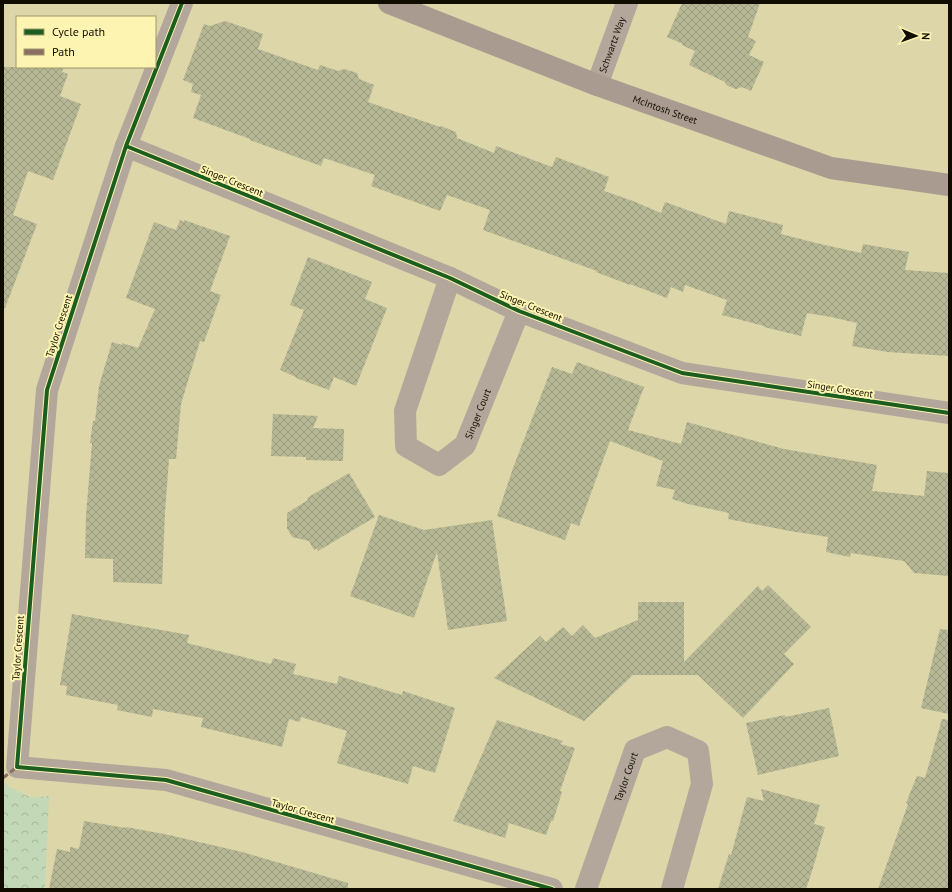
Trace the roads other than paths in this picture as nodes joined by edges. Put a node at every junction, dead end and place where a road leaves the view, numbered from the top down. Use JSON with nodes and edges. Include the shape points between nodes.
{"nodes":[{"id":1,"x":182,"y":3,"type":"edge"},
{"id":2,"x":389,"y":3,"type":"edge"},
{"id":3,"x":627,"y":3,"type":"edge"},
{"id":4,"x":597,"y":85,"type":"junction"},
{"id":5,"x":126,"y":146,"type":"junction"},
{"id":6,"x":949,"y":185,"type":"edge"},
{"id":7,"x":450,"y":278,"type":"junction"},
{"id":8,"x":519,"y":311,"type":"junction"},
{"id":9,"x":949,"y":413,"type":"edge"},
{"id":10,"x":552,"y":889,"type":"edge"},
{"id":11,"x":586,"y":889,"type":"edge"},
{"id":12,"x":672,"y":889,"type":"edge"}],
"edges":[{"from":1,"to":5,"type":"street","name":"Taylor Crescent"},
{"from":2,"to":4,"type":"street","name":"McIntosh Street"},
{"from":3,"to":4,"type":"street","name":"Schwartz Way"},
{"from":4,"to":6,"type":"street","name":"McIntosh Street","via":[[831,168]]},
{"from":5,"to":7,"type":"street","name":"Singer Crescent"},
{"from":5,"to":10,"type":"street","name":"Taylor Crescent","via":[[47,390],[17,767],[166,780]]},
{"from":7,"to":8,"type":"street","name":"Singer Crescent"},
{"from":7,"to":8,"type":"street","name":"Singer Court","via":[[405,411],[406,446],[439,465],[465,445]]},
{"from":8,"to":9,"type":"street","name":"Singer Crescent","via":[[682,372]]},
{"from":11,"to":12,"type":"street","name":"Taylor Court","via":[[635,750],[667,737],[698,751],[702,784]]}]}
